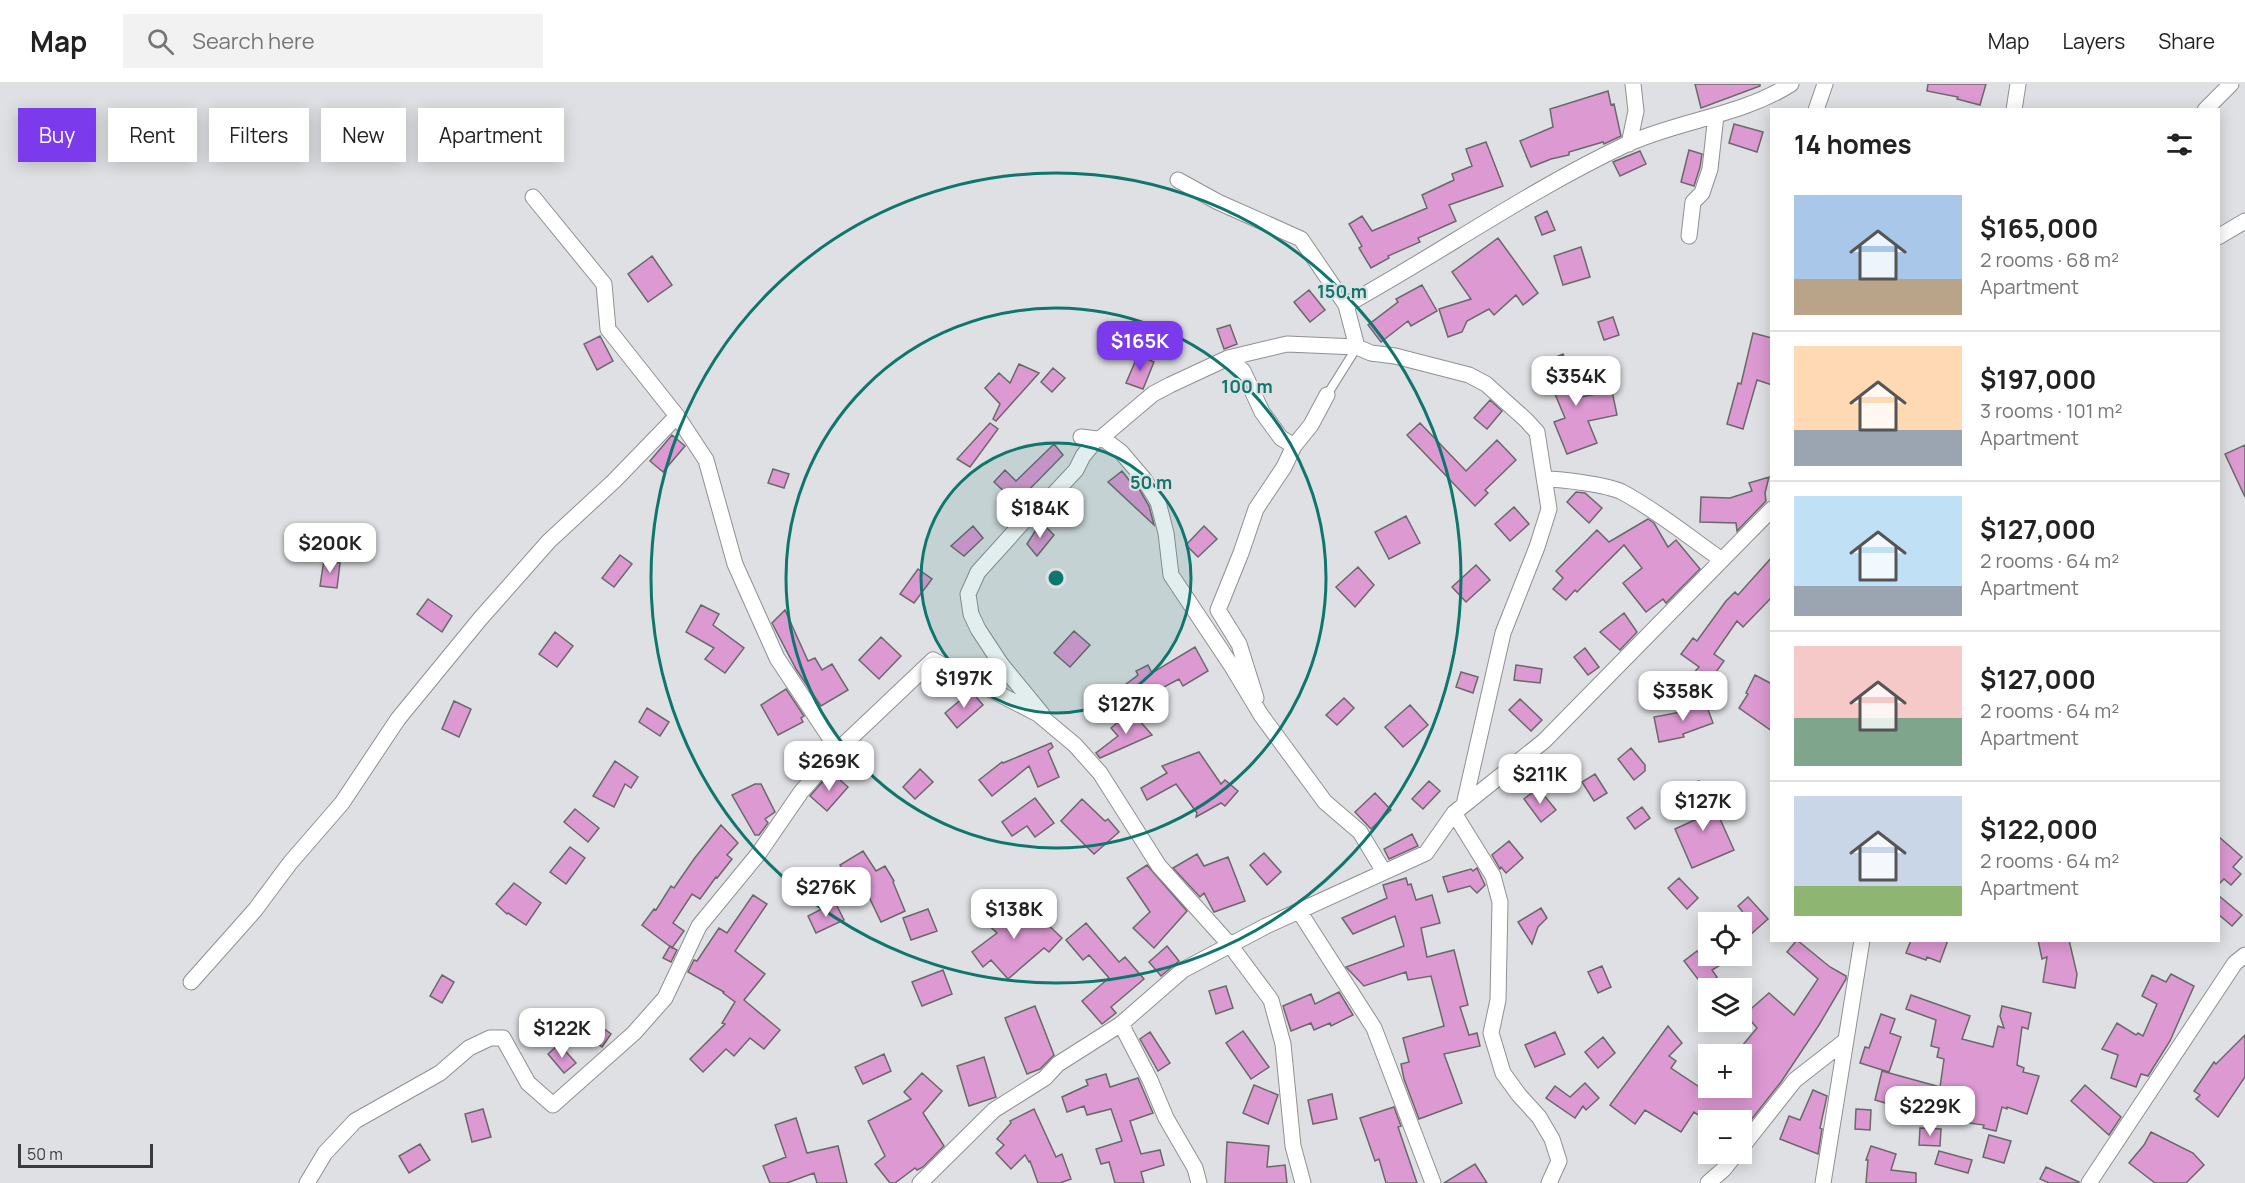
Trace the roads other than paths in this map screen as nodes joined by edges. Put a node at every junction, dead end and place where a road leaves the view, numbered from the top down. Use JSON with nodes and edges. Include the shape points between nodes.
{"nodes":[{"id":1,"x":1633,"y":84,"type":"edge"},
{"id":2,"x":1791,"y":84,"type":"edge"},
{"id":3,"x":1826,"y":84,"type":"edge"},
{"id":4,"x":2018,"y":84,"type":"edge"},
{"id":5,"x":2231,"y":84,"type":"edge"},
{"id":6,"x":1817,"y":108,"type":"edge"},
{"id":7,"x":2014,"y":108,"type":"edge"},
{"id":8,"x":2207,"y":108,"type":"edge"},
{"id":9,"x":1716,"y":115,"type":"junction"},
{"id":10,"x":1629,"y":144,"type":"junction"},
{"id":11,"x":1178,"y":180,"type":"dead end"},
{"id":12,"x":533,"y":197,"type":"dead end"},
{"id":13,"x":2245,"y":221,"type":"edge"},
{"id":14,"x":1689,"y":236,"type":"dead end"},
{"id":15,"x":2220,"y":236,"type":"edge"},
{"id":16,"x":1346,"y":305,"type":"junction"},
{"id":17,"x":1357,"y":347,"type":"junction"},
{"id":18,"x":1228,"y":358,"type":"junction"},
{"id":19,"x":1327,"y":395,"type":"joint"},
{"id":20,"x":677,"y":416,"type":"junction"},
{"id":21,"x":1091,"y":440,"type":"junction"},
{"id":22,"x":1294,"y":446,"type":"junction"},
{"id":23,"x":1545,"y":479,"type":"junction"},
{"id":24,"x":1770,"y":511,"type":"edge"},
{"id":25,"x":1722,"y":560,"type":"junction"},
{"id":26,"x":1261,"y":715,"type":"junction"},
{"id":27,"x":1046,"y":720,"type":"junction"},
{"id":28,"x":838,"y":750,"type":"junction"},
{"id":29,"x":1459,"y":809,"type":"junction"},
{"id":30,"x":1384,"y":872,"type":"junction"},
{"id":31,"x":1299,"y":911,"type":"junction"},
{"id":32,"x":1862,"y":942,"type":"edge"},
{"id":33,"x":1230,"y":945,"type":"junction"},
{"id":34,"x":2245,"y":956,"type":"edge"},
{"id":35,"x":191,"y":982,"type":"dead end"},
{"id":36,"x":1121,"y":1024,"type":"junction"},
{"id":37,"x":1845,"y":1041,"type":"junction"},
{"id":38,"x":1752,"y":1135,"type":"edge"},
{"id":39,"x":1728,"y":1164,"type":"edge"},
{"id":40,"x":307,"y":1183,"type":"edge"},
{"id":41,"x":920,"y":1183,"type":"edge"},
{"id":42,"x":1199,"y":1183,"type":"edge"},
{"id":43,"x":1303,"y":1183,"type":"edge"},
{"id":44,"x":1433,"y":1183,"type":"edge"},
{"id":45,"x":1549,"y":1183,"type":"edge"},
{"id":46,"x":1708,"y":1183,"type":"edge"},
{"id":47,"x":1823,"y":1183,"type":"edge"},
{"id":48,"x":2089,"y":1183,"type":"edge"}],
"edges":[{"from":1,"to":10,"type":"street","via":[[1636,111]]},
{"from":2,"to":9,"type":"street","via":[[1771,97]]},
{"from":3,"to":6,"type":"street"},
{"from":4,"to":7,"type":"street"},
{"from":5,"to":8,"type":"street"},
{"from":9,"to":10,"type":"street"},
{"from":9,"to":14,"type":"street","via":[[1710,169],[1702,193],[1693,202]]},
{"from":10,"to":16,"type":"street","via":[[1499,213]]},
{"from":11,"to":16,"type":"street","via":[[1301,239]]},
{"from":12,"to":20,"type":"street","via":[[604,284],[608,329]]},
{"from":13,"to":15,"type":"street"},
{"from":16,"to":17,"type":"street"},
{"from":17,"to":18,"type":"street","via":[[1287,344]]},
{"from":17,"to":19,"type":"lane"},
{"from":17,"to":23,"type":"street","via":[[1469,375],[1486,384],[1537,432]]},
{"from":18,"to":21,"type":"street","via":[[1153,394]]},
{"from":18,"to":22,"type":"street","via":[[1243,371],[1262,412],[1281,438]]},
{"from":19,"to":22,"type":"street"},
{"from":20,"to":28,"type":"street","via":[[706,460],[735,564],[777,658]]},
{"from":20,"to":35,"type":"street","via":[[549,541],[480,619],[398,719],[342,803]]},
{"from":21,"to":26,"type":"street","via":[[1121,452],[1144,479],[1158,502],[1172,575]]},
{"from":21,"to":27,"type":"street","via":[[1076,470],[978,572],[968,594],[978,629]]},
{"from":22,"to":26,"type":"street","via":[[1256,509],[1218,610],[1239,644]]},
{"from":23,"to":25,"type":"street","via":[[1620,491]]},
{"from":23,"to":29,"type":"street","via":[[1549,509],[1503,633]]},
{"from":24,"to":25,"type":"street"},
{"from":25,"to":29,"type":"street","via":[[1544,741]]},
{"from":26,"to":30,"type":"street","via":[[1325,802],[1360,832]]},
{"from":27,"to":28,"type":"street","via":[[933,660]]},
{"from":27,"to":33,"type":"street","via":[[1076,745],[1100,773],[1159,866]]},
{"from":28,"to":40,"type":"street","via":[[801,792],[759,853],[699,926],[665,998],[634,1033],[553,1105],[528,1083],[503,1038],[490,1038],[355,1121],[325,1153]]},
{"from":29,"to":30,"type":"street","via":[[1426,853]]},
{"from":29,"to":45,"type":"street","via":[[1492,876],[1500,902],[1498,1000],[1491,1033],[1503,1073],[1552,1139],[1559,1161]]},
{"from":30,"to":31,"type":"street"},
{"from":31,"to":33,"type":"street"},
{"from":31,"to":44,"type":"street","via":[[1374,1028]]},
{"from":32,"to":37,"type":"street"},
{"from":33,"to":36,"type":"street","via":[[1183,969]]},
{"from":33,"to":43,"type":"street","via":[[1271,1000],[1283,1044],[1293,1146]]},
{"from":34,"to":48,"type":"street","via":[[2235,963]]},
{"from":36,"to":41,"type":"street","via":[[994,1110]]},
{"from":36,"to":42,"type":"street","via":[[1195,1168]]},
{"from":37,"to":38,"type":"street","via":[[1796,1080]]},
{"from":37,"to":47,"type":"street"},
{"from":39,"to":46,"type":"street"}]}
